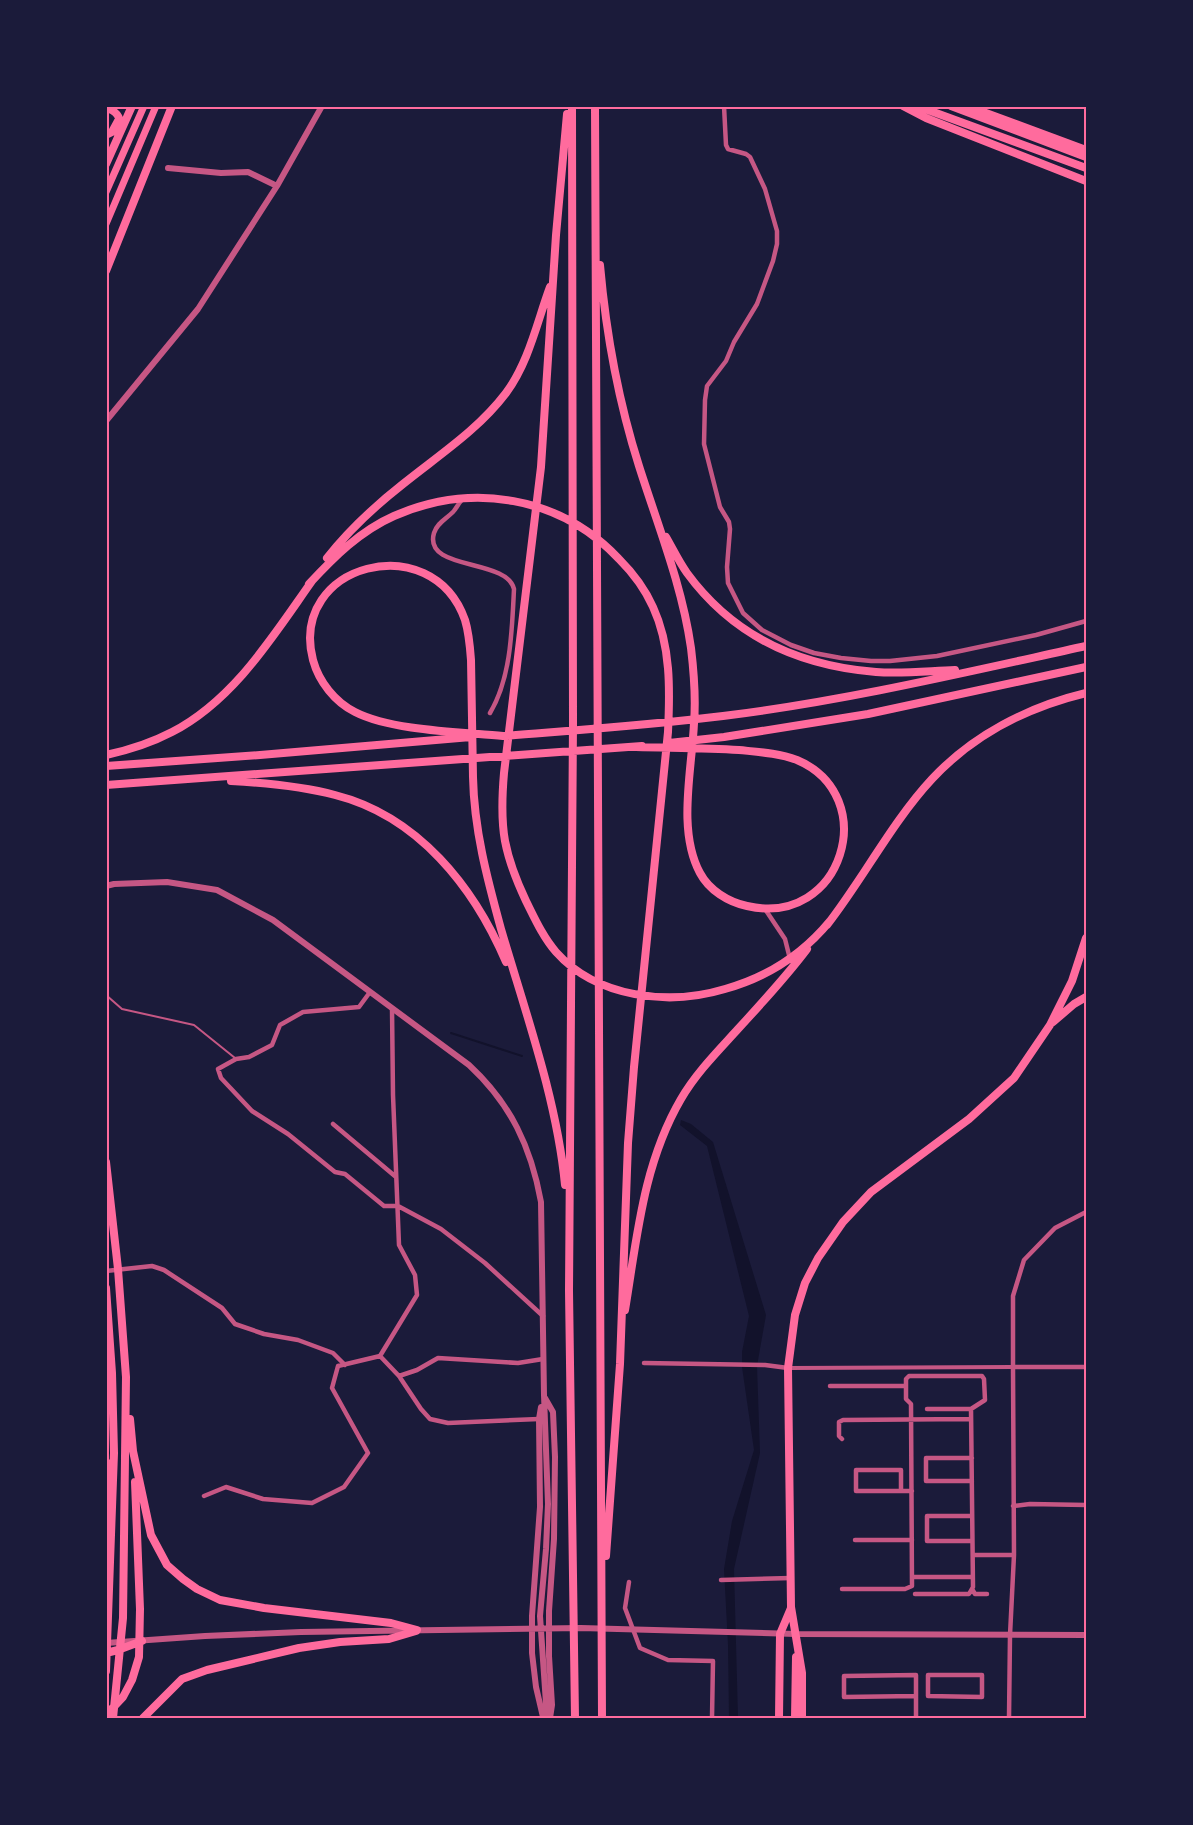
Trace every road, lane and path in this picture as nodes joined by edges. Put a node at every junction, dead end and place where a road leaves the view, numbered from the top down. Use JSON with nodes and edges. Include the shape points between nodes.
{"nodes":[{"id":1,"x":132,"y":106,"type":"edge"},
{"id":2,"x":144,"y":106,"type":"edge"},
{"id":3,"x":322,"y":106,"type":"edge"},
{"id":4,"x":570,"y":106,"type":"edge"},
{"id":5,"x":595,"y":106,"type":"edge"},
{"id":6,"x":724,"y":106,"type":"edge"},
{"id":7,"x":897,"y":106,"type":"edge"},
{"id":8,"x":903,"y":106,"type":"edge"},
{"id":9,"x":917,"y":106,"type":"edge"},
{"id":10,"x":951,"y":106,"type":"edge"},
{"id":11,"x":967,"y":106,"type":"edge"},
{"id":12,"x":106,"y":108,"type":"edge"},
{"id":13,"x":170,"y":109,"type":"edge"},
{"id":14,"x":155,"y":110,"type":"edge"},
{"id":15,"x":119,"y":117,"type":"junction"},
{"id":16,"x":926,"y":118,"type":"junction"},
{"id":17,"x":106,"y":135,"type":"edge"},
{"id":18,"x":118,"y":138,"type":"junction"},
{"id":19,"x":1086,"y":150,"type":"edge"},
{"id":20,"x":1086,"y":157,"type":"edge"},
{"id":21,"x":106,"y":164,"type":"edge"},
{"id":22,"x":168,"y":168,"type":"dead end"},
{"id":23,"x":1086,"y":168,"type":"edge"},
{"id":24,"x":1086,"y":181,"type":"edge"},
{"id":25,"x":277,"y":186,"type":"junction"},
{"id":26,"x":106,"y":192,"type":"edge"},
{"id":27,"x":595,"y":209,"type":"junction"},
{"id":28,"x":106,"y":224,"type":"edge"},
{"id":29,"x":106,"y":271,"type":"edge"},
{"id":30,"x":554,"y":278,"type":"junction"},
{"id":31,"x":106,"y":421,"type":"edge"},
{"id":32,"x":463,"y":498,"type":"junction"},
{"id":33,"x":654,"y":513,"type":"junction"},
{"id":34,"x":309,"y":584,"type":"junction"},
{"id":35,"x":1086,"y":621,"type":"edge"},
{"id":36,"x":1086,"y":646,"type":"edge"},
{"id":37,"x":994,"y":666,"type":"junction"},
{"id":38,"x":1086,"y":667,"type":"edge"},
{"id":39,"x":1086,"y":693,"type":"edge"},
{"id":40,"x":490,"y":713,"type":"dead end"},
{"id":41,"x":503,"y":736,"type":"junction"},
{"id":42,"x":636,"y":747,"type":"junction"},
{"id":43,"x":106,"y":755,"type":"edge"},
{"id":44,"x":106,"y":766,"type":"edge"},
{"id":45,"x":201,"y":779,"type":"junction"},
{"id":46,"x":106,"y":785,"type":"edge"},
{"id":47,"x":106,"y":886,"type":"edge"},
{"id":48,"x":765,"y":909,"type":"junction"},
{"id":49,"x":830,"y":921,"type":"junction"},
{"id":50,"x":1086,"y":938,"type":"edge"},
{"id":51,"x":1084,"y":956,"type":"edge"},
{"id":52,"x":790,"y":959,"type":"junction"},
{"id":53,"x":370,"y":992,"type":"junction"},
{"id":54,"x":106,"y":995,"type":"edge"},
{"id":55,"x":1086,"y":997,"type":"edge"},
{"id":56,"x":524,"y":1007,"type":"junction"},
{"id":57,"x":392,"y":1008,"type":"junction"},
{"id":58,"x":1050,"y":1025,"type":"junction"},
{"id":59,"x":236,"y":1059,"type":"junction"},
{"id":60,"x":333,"y":1124,"type":"dead end"},
{"id":61,"x":106,"y":1162,"type":"edge"},
{"id":62,"x":396,"y":1177,"type":"junction"},
{"id":63,"x":398,"y":1206,"type":"junction"},
{"id":64,"x":1086,"y":1212,"type":"edge"},
{"id":65,"x":569,"y":1239,"type":"junction"},
{"id":66,"x":118,"y":1269,"type":"junction"},
{"id":67,"x":106,"y":1271,"type":"edge"},
{"id":68,"x":106,"y":1288,"type":"edge"},
{"id":69,"x":543,"y":1316,"type":"junction"},
{"id":70,"x":380,"y":1356,"type":"junction"},
{"id":71,"x":543,"y":1359,"type":"junction"},
{"id":72,"x":644,"y":1363,"type":"dead end"},
{"id":73,"x":620,"y":1364,"type":"junction"},
{"id":74,"x":345,"y":1365,"type":"junction"},
{"id":75,"x":1013,"y":1367,"type":"junction"},
{"id":76,"x":1086,"y":1367,"type":"edge"},
{"id":77,"x":788,"y":1368,"type":"junction"},
{"id":78,"x":399,"y":1376,"type":"junction"},
{"id":79,"x":126,"y":1377,"type":"junction"},
{"id":80,"x":830,"y":1386,"type":"dead end"},
{"id":81,"x":906,"y":1386,"type":"junction"},
{"id":82,"x":544,"y":1395,"type":"junction"},
{"id":83,"x":927,"y":1409,"type":"dead end"},
{"id":84,"x":971,"y":1409,"type":"junction"},
{"id":85,"x":539,"y":1419,"type":"junction"},
{"id":86,"x":971,"y":1419,"type":"junction"},
{"id":87,"x":911,"y":1420,"type":"junction"},
{"id":88,"x":842,"y":1439,"type":"dead end"},
{"id":89,"x":133,"y":1451,"type":"junction"},
{"id":90,"x":114,"y":1453,"type":"junction"},
{"id":91,"x":972,"y":1458,"type":"junction"},
{"id":92,"x":106,"y":1477,"type":"edge"},
{"id":93,"x":972,"y":1481,"type":"junction"},
{"id":94,"x":901,"y":1491,"type":"junction"},
{"id":95,"x":912,"y":1491,"type":"junction"},
{"id":96,"x":204,"y":1496,"type":"dead end"},
{"id":97,"x":1086,"y":1505,"type":"edge"},
{"id":98,"x":1013,"y":1506,"type":"junction"},
{"id":99,"x":972,"y":1516,"type":"junction"},
{"id":100,"x":855,"y":1540,"type":"dead end"},
{"id":101,"x":912,"y":1540,"type":"junction"},
{"id":102,"x":972,"y":1542,"type":"junction"},
{"id":103,"x":973,"y":1555,"type":"junction"},
{"id":104,"x":1014,"y":1555,"type":"junction"},
{"id":105,"x":913,"y":1577,"type":"junction"},
{"id":106,"x":973,"y":1577,"type":"junction"},
{"id":107,"x":792,"y":1578,"type":"junction"},
{"id":108,"x":721,"y":1580,"type":"dead end"},
{"id":109,"x":629,"y":1582,"type":"dead end"},
{"id":110,"x":842,"y":1589,"type":"dead end"},
{"id":111,"x":972,"y":1589,"type":"junction"},
{"id":112,"x":915,"y":1594,"type":"dead end"},
{"id":113,"x":987,"y":1594,"type":"dead end"},
{"id":114,"x":791,"y":1606,"type":"junction"},
{"id":115,"x":601,"y":1616,"type":"junction"},
{"id":116,"x":109,"y":1620,"type":"junction"},
{"id":117,"x":417,"y":1630,"type":"junction"},
{"id":118,"x":106,"y":1631,"type":"edge"},
{"id":119,"x":780,"y":1634,"type":"junction"},
{"id":120,"x":796,"y":1634,"type":"junction"},
{"id":121,"x":1010,"y":1635,"type":"junction"},
{"id":122,"x":1086,"y":1635,"type":"edge"},
{"id":123,"x":144,"y":1640,"type":"junction"},
{"id":124,"x":106,"y":1643,"type":"edge"},
{"id":125,"x":107,"y":1658,"type":"edge"},
{"id":126,"x":106,"y":1671,"type":"edge"},
{"id":127,"x":928,"y":1675,"type":"joint"},
{"id":128,"x":916,"y":1696,"type":"junction"},
{"id":129,"x":106,"y":1715,"type":"edge"},
{"id":130,"x":113,"y":1719,"type":"edge"},
{"id":131,"x":142,"y":1719,"type":"edge"},
{"id":132,"x":547,"y":1719,"type":"edge"},
{"id":133,"x":575,"y":1719,"type":"edge"},
{"id":134,"x":602,"y":1719,"type":"edge"},
{"id":135,"x":712,"y":1719,"type":"edge"},
{"id":136,"x":779,"y":1719,"type":"edge"},
{"id":137,"x":795,"y":1719,"type":"edge"},
{"id":138,"x":802,"y":1719,"type":"edge"},
{"id":139,"x":916,"y":1719,"type":"edge"},
{"id":140,"x":1009,"y":1719,"type":"edge"}],
"edges":[{"from":1,"to":18,"type":"main road"},
{"from":2,"to":26,"type":"main road"},
{"from":3,"to":25,"type":"street"},
{"from":4,"to":30,"type":"highway"},
{"from":4,"to":65,"type":"highway","via":[[573,723]]},
{"from":5,"to":27,"type":"highway"},
{"from":6,"to":35,"type":"street","via":[[726,145],[750,157],[765,189],[777,231],[773,261],[757,304],[726,361],[707,386],[705,400],[704,444],[720,507],[730,529],[728,583],[743,613],[762,630],[791,645],[814,653],[871,661],[937,656]]},
{"from":7,"to":16,"type":"street"},
{"from":8,"to":16,"type":"main road"},
{"from":9,"to":23,"type":"main road"},
{"from":10,"to":20,"type":"main road"},
{"from":11,"to":19,"type":"main road"},
{"from":12,"to":15,"type":"main road"},
{"from":13,"to":29,"type":"main road"},
{"from":14,"to":28,"type":"main road"},
{"from":15,"to":17,"type":"main road","via":[[112,132]]},
{"from":15,"to":18,"type":"main road"},
{"from":16,"to":24,"type":"main road"},
{"from":18,"to":21,"type":"main road"},
{"from":22,"to":25,"type":"street","via":[[248,172]]},
{"from":25,"to":31,"type":"street","via":[[198,309]]},
{"from":27,"to":33,"type":"highway","via":[[615,377]]},
{"from":27,"to":115,"type":"highway"},
{"from":30,"to":34,"type":"highway","via":[[529,349],[507,391],[467,434],[361,519]]},
{"from":30,"to":52,"type":"highway","via":[[534,529],[504,773],[502,816],[510,865],[537,924],[557,953],[590,977],[633,994],[672,998],[715,992],[768,972]]},
{"from":32,"to":34,"type":"highway","via":[[420,506],[372,527]]},
{"from":32,"to":40,"type":"street","via":[[434,533],[436,546],[455,561],[507,577],[514,590],[504,680]]},
{"from":32,"to":73,"type":"highway","via":[[497,498],[527,504],[576,522],[593,534],[633,573],[644,590],[654,608],[666,650],[668,732],[629,1132]]},
{"from":33,"to":37,"type":"highway","via":[[701,590],[735,622],[778,649],[822,664],[878,672]]},
{"from":33,"to":48,"type":"highway","via":[[691,648],[695,701],[687,819],[691,850],[702,877],[716,892],[744,906]]},
{"from":34,"to":43,"type":"highway","via":[[252,663],[209,707],[152,742]]},
{"from":36,"to":37,"type":"highway"},
{"from":37,"to":41,"type":"highway","via":[[726,716]]},
{"from":38,"to":42,"type":"highway","via":[[868,714]]},
{"from":39,"to":49,"type":"highway","via":[[1018,717],[967,747],[914,801]]},
{"from":41,"to":44,"type":"highway"},
{"from":41,"to":56,"type":"highway","via":[[424,729],[353,712],[335,698],[319,677],[312,657],[312,626],[319,604],[335,586],[358,571],[379,565],[401,565],[423,572],[456,601],[470,645],[473,793],[479,842]]},
{"from":42,"to":45,"type":"highway"},
{"from":42,"to":48,"type":"highway","via":[[720,749],[786,756],[816,771],[830,786],[842,813],[843,834],[834,872],[818,891],[796,903]]},
{"from":45,"to":46,"type":"highway"},
{"from":45,"to":56,"type":"highway","via":[[337,795],[401,825],[445,863],[475,902],[490,926]]},
{"from":47,"to":53,"type":"street","via":[[167,882],[217,890],[273,920]]},
{"from":48,"to":52,"type":"street","via":[[785,939]]},
{"from":49,"to":52,"type":"highway"},
{"from":49,"to":73,"type":"highway","via":[[782,982],[701,1070],[669,1121],[645,1190]]},
{"from":50,"to":51,"type":"main road"},
{"from":51,"to":58,"type":"main road"},
{"from":53,"to":57,"type":"street"},
{"from":53,"to":59,"type":"street","via":[[358,1007],[303,1012],[280,1025],[272,1045]]},
{"from":54,"to":59,"type":"lane","via":[[122,1009],[194,1025]]},
{"from":55,"to":58,"type":"main road"},
{"from":56,"to":65,"type":"highway","via":[[557,1134]]},
{"from":57,"to":62,"type":"street"},
{"from":57,"to":69,"type":"street","via":[[484,1079],[528,1149],[541,1202]]},
{"from":58,"to":77,"type":"main road","via":[[1014,1078],[969,1119],[871,1192],[843,1222],[805,1283],[795,1315]]},
{"from":59,"to":63,"type":"street","via":[[218,1070],[252,1111],[335,1172],[345,1174],[384,1206]]},
{"from":60,"to":62,"type":"street"},
{"from":61,"to":66,"type":"main road"},
{"from":62,"to":63,"type":"street"},
{"from":63,"to":69,"type":"street","via":[[441,1229]]},
{"from":63,"to":70,"type":"street","via":[[399,1245],[415,1275],[417,1295]]},
{"from":64,"to":75,"type":"street","via":[[1055,1228],[1024,1260],[1013,1296]]},
{"from":65,"to":133,"type":"highway"},
{"from":66,"to":67,"type":"street"},
{"from":66,"to":74,"type":"street","via":[[152,1266],[164,1270],[222,1308],[235,1324],[333,1353]]},
{"from":66,"to":79,"type":"main road"},
{"from":68,"to":90,"type":"main road"},
{"from":69,"to":71,"type":"street"},
{"from":70,"to":74,"type":"street"},
{"from":70,"to":78,"type":"street"},
{"from":71,"to":78,"type":"street","via":[[518,1362],[438,1358]]},
{"from":71,"to":82,"type":"street"},
{"from":72,"to":77,"type":"street"},
{"from":73,"to":115,"type":"highway"},
{"from":74,"to":96,"type":"street","via":[[338,1366],[332,1388],[368,1453],[344,1487],[312,1503],[263,1499],[226,1487]]},
{"from":75,"to":76,"type":"street"},
{"from":75,"to":77,"type":"street"},
{"from":75,"to":98,"type":"street"},
{"from":77,"to":107,"type":"main road"},
{"from":78,"to":85,"type":"street","via":[[430,1419],[448,1423]]},
{"from":79,"to":89,"type":"main road"},
{"from":79,"to":130,"type":"main road","via":[[123,1618]]},
{"from":80,"to":81,"type":"street"},
{"from":81,"to":84,"type":"street","via":[[909,1376],[982,1376],[985,1400]]},
{"from":81,"to":87,"type":"street"},
{"from":82,"to":85,"type":"street"},
{"from":82,"to":132,"type":"street","via":[[548,1504],[540,1616]]},
{"from":82,"to":132,"type":"street","via":[[553,1412],[555,1457],[549,1611],[552,1705]]},
{"from":83,"to":84,"type":"street"},
{"from":84,"to":86,"type":"street"},
{"from":85,"to":132,"type":"street","via":[[540,1507],[532,1653],[536,1687]]},
{"from":86,"to":87,"type":"street"},
{"from":86,"to":91,"type":"street"},
{"from":87,"to":88,"type":"street","via":[[843,1420],[839,1422]]},
{"from":87,"to":95,"type":"street"},
{"from":89,"to":117,"type":"main road","via":[[151,1535],[167,1565],[197,1589],[220,1600],[391,1623]]},
{"from":89,"to":129,"type":"main road","via":[[139,1658],[123,1697]]},
{"from":90,"to":92,"type":"main road"},
{"from":90,"to":116,"type":"main road"},
{"from":91,"to":93,"type":"street"},
{"from":91,"to":93,"type":"street","via":[[926,1458],[926,1481]]},
{"from":93,"to":99,"type":"street"},
{"from":94,"to":94,"type":"street","via":[[856,1491],[856,1470],[901,1470]]},
{"from":94,"to":95,"type":"street"},
{"from":95,"to":101,"type":"street"},
{"from":97,"to":98,"type":"street"},
{"from":98,"to":104,"type":"street"},
{"from":99,"to":102,"type":"street"},
{"from":99,"to":102,"type":"street","via":[[927,1516],[927,1542]]},
{"from":100,"to":101,"type":"street"},
{"from":101,"to":105,"type":"street"},
{"from":102,"to":103,"type":"street"},
{"from":103,"to":104,"type":"street"},
{"from":103,"to":106,"type":"street"},
{"from":104,"to":121,"type":"street"},
{"from":105,"to":106,"type":"street"},
{"from":105,"to":110,"type":"street","via":[[912,1586],[905,1589]]},
{"from":106,"to":111,"type":"street"},
{"from":107,"to":108,"type":"street"},
{"from":107,"to":114,"type":"main road"},
{"from":109,"to":135,"type":"street","via":[[625,1608],[640,1648],[668,1660],[712,1661]]},
{"from":111,"to":112,"type":"street","via":[[969,1594]]},
{"from":111,"to":113,"type":"street","via":[[975,1594]]},
{"from":114,"to":119,"type":"main road"},
{"from":114,"to":120,"type":"main road"},
{"from":115,"to":134,"type":"highway"},
{"from":116,"to":118,"type":"main road"},
{"from":116,"to":125,"type":"main road"},
{"from":117,"to":119,"type":"street","via":[[581,1628]]},
{"from":117,"to":123,"type":"street"},
{"from":117,"to":131,"type":"main road","via":[[389,1639],[299,1648],[207,1670],[182,1679]]},
{"from":119,"to":120,"type":"street"},
{"from":119,"to":136,"type":"main road"},
{"from":120,"to":121,"type":"street"},
{"from":120,"to":137,"type":"main road"},
{"from":120,"to":138,"type":"main road","via":[[802,1673]]},
{"from":121,"to":122,"type":"street"},
{"from":121,"to":140,"type":"street"},
{"from":123,"to":124,"type":"street"},
{"from":123,"to":125,"type":"main road"},
{"from":125,"to":126,"type":"main road"},
{"from":127,"to":127,"type":"street","via":[[928,1696],[982,1697],[982,1675]]},
{"from":128,"to":128,"type":"street","via":[[844,1697],[844,1676],[916,1675]]},
{"from":128,"to":139,"type":"street"}]}
